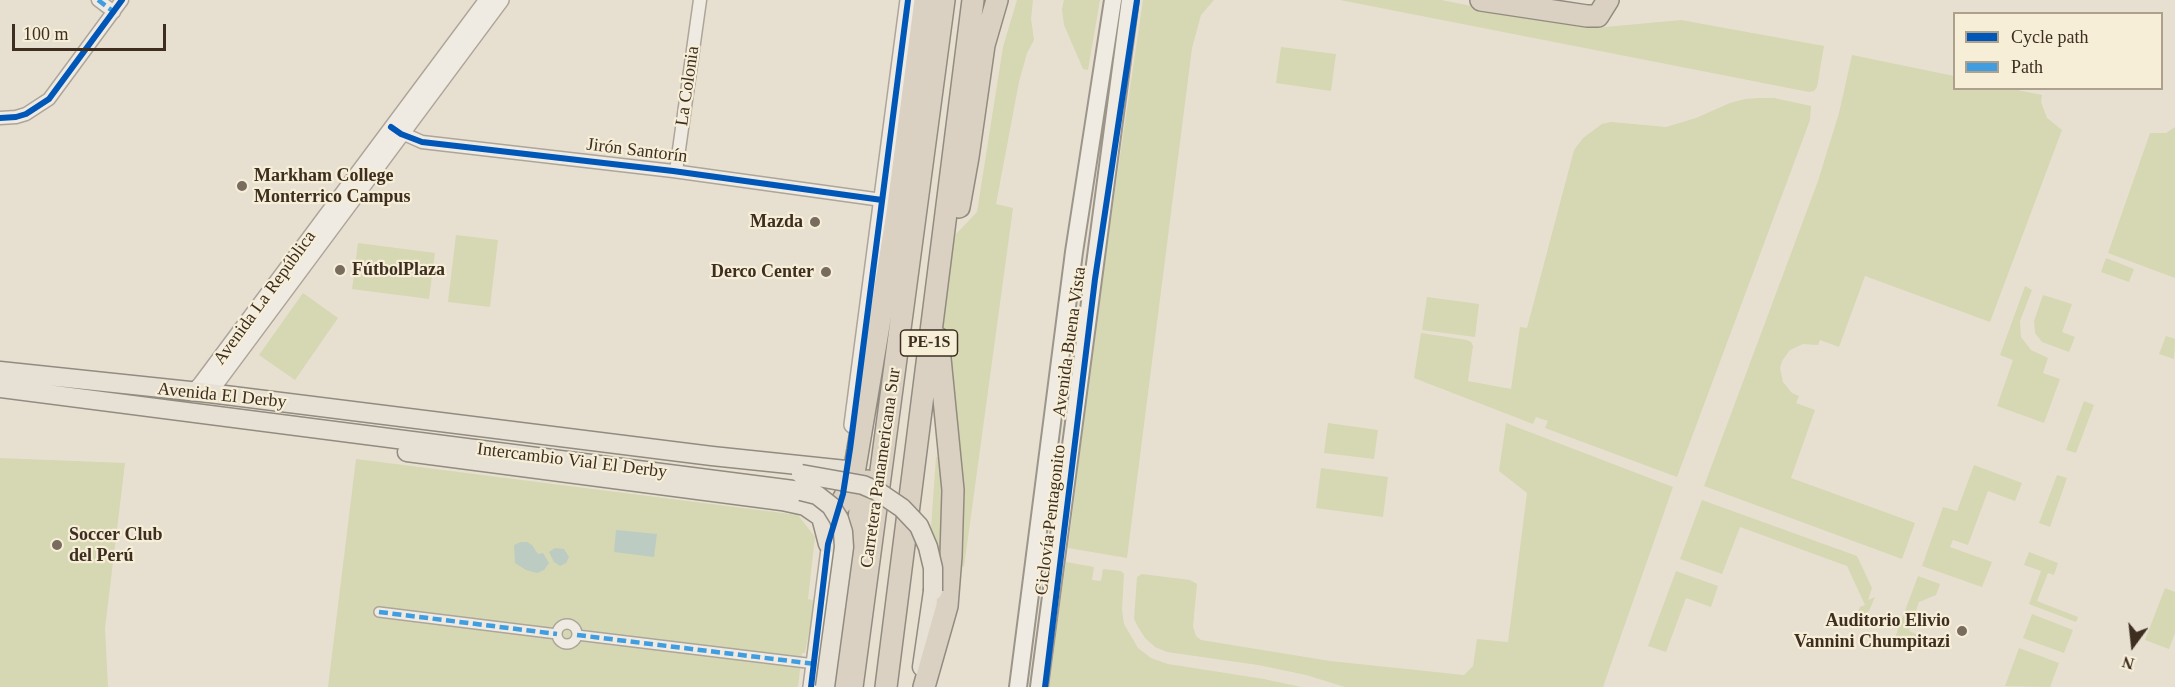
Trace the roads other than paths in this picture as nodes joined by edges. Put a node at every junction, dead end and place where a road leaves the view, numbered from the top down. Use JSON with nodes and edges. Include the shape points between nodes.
{"nodes":[{"id":1,"x":98,"y":0,"type":"edge"},
{"id":2,"x":122,"y":0,"type":"edge"},
{"id":3,"x":487,"y":0,"type":"edge"},
{"id":4,"x":501,"y":0,"type":"edge"},
{"id":5,"x":700,"y":0,"type":"edge"},
{"id":6,"x":908,"y":0,"type":"edge"},
{"id":7,"x":925,"y":0,"type":"edge"},
{"id":8,"x":944,"y":0,"type":"edge"},
{"id":9,"x":972,"y":0,"type":"edge"},
{"id":10,"x":997,"y":0,"type":"edge"},
{"id":11,"x":1113,"y":0,"type":"edge"},
{"id":12,"x":1130,"y":0,"type":"edge"},
{"id":13,"x":1481,"y":0,"type":"edge"},
{"id":14,"x":1505,"y":0,"type":"edge"},
{"id":15,"x":1608,"y":0,"type":"edge"},
{"id":16,"x":114,"y":12,"type":"junction"},
{"id":17,"x":1553,"y":12,"type":"junction"},
{"id":18,"x":0,"y":118,"type":"edge"},
{"id":19,"x":396,"y":130,"type":"junction"},
{"id":20,"x":676,"y":171,"type":"junction"},
{"id":21,"x":1084,"y":187,"type":"junction"},
{"id":22,"x":1105,"y":191,"type":"junction"},
{"id":23,"x":882,"y":200,"type":"junction"},
{"id":24,"x":941,"y":243,"type":"junction"},
{"id":25,"x":933,"y":306,"type":"junction"},
{"id":26,"x":0,"y":371,"type":"edge"},
{"id":27,"x":0,"y":388,"type":"edge"},
{"id":28,"x":200,"y":393,"type":"junction"},
{"id":29,"x":888,"y":412,"type":"junction"},
{"id":30,"x":443,"y":422,"type":"junction"},
{"id":31,"x":342,"y":431,"type":"junction"},
{"id":32,"x":846,"y":470,"type":"junction"},
{"id":33,"x":801,"y":482,"type":"junction"},
{"id":34,"x":840,"y":505,"type":"junction"},
{"id":35,"x":828,"y":544,"type":"junction"},
{"id":36,"x":379,"y":612,"type":"dead end"},
{"id":37,"x":557,"y":634,"type":"junction"},
{"id":38,"x":577,"y":635,"type":"junction"},
{"id":39,"x":938,"y":642,"type":"junction"},
{"id":40,"x":814,"y":664,"type":"junction"},
{"id":41,"x":836,"y":678,"type":"edge"},
{"id":42,"x":934,"y":678,"type":"edge"},
{"id":43,"x":811,"y":687,"type":"edge"},
{"id":44,"x":825,"y":687,"type":"edge"},
{"id":45,"x":852,"y":687,"type":"edge"},
{"id":46,"x":886,"y":687,"type":"edge"},
{"id":47,"x":919,"y":687,"type":"edge"},
{"id":48,"x":924,"y":687,"type":"edge"},
{"id":49,"x":1018,"y":687,"type":"edge"},
{"id":50,"x":1039,"y":687,"type":"edge"}],
"edges":[{"from":1,"to":16,"type":"street"},
{"from":2,"to":16,"type":"street"},
{"from":3,"to":19,"type":"street","name":"Avenida La República"},
{"from":4,"to":19,"type":"street","name":"Avenida La República"},
{"from":5,"to":20,"type":"street","name":"La Colonia"},
{"from":6,"to":23,"type":"street"},
{"from":7,"to":34,"type":"highway","via":[[879,326],[855,467]]},
{"from":8,"to":29,"type":"highway","name":"Carretera Panamericana Sur","number":"PE-1S"},
{"from":9,"to":24,"type":"highway","name":"Carretera Panamericana Sur","number":"PE-1S"},
{"from":10,"to":24,"type":"highway","via":[[984,45],[958,209]]},
{"from":11,"to":21,"type":"main road","name":"Avenida Buena Vista"},
{"from":12,"to":22,"type":"main road","name":"Avenida Buena Vista"},
{"from":13,"to":17,"type":"highway"},
{"from":14,"to":17,"type":"highway"},
{"from":15,"to":17,"type":"highway","via":[[1598,16]]},
{"from":16,"to":18,"type":"street","via":[[49,99],[26,114]]},
{"from":19,"to":20,"type":"street","name":"Jirón Santorín","via":[[422,142]]},
{"from":19,"to":28,"type":"street","name":"Avenida La República","via":[[201,384]]},
{"from":20,"to":23,"type":"street","name":"Jirón Santorín"},
{"from":21,"to":22,"type":"main road"},
{"from":21,"to":49,"type":"main road","name":"Avenida Buena Vista"},
{"from":22,"to":50,"type":"main road","name":"Avenida Buena Vista"},
{"from":23,"to":32,"type":"street"},
{"from":24,"to":25,"type":"highway","name":"Carretera Panamericana Sur","number":"PE-1S"},
{"from":25,"to":39,"type":"highway","via":[[953,490],[949,590]]},
{"from":25,"to":46,"type":"highway","name":"Carretera Panamericana Sur","number":"PE-1S"},
{"from":26,"to":28,"type":"main road","name":"Avenida El Derby"},
{"from":27,"to":31,"type":"main road","name":"Avenida El Derby"},
{"from":28,"to":30,"type":"main road","name":"Avenida El Derby"},
{"from":29,"to":41,"type":"highway","via":[[873,444]]},
{"from":29,"to":45,"type":"highway","name":"Carretera Panamericana Sur","number":"PE-1S"},
{"from":30,"to":32,"type":"main road"},
{"from":30,"to":33,"type":"main road","via":[[492,438]]},
{"from":31,"to":33,"type":"main road","name":"Intercambio Vial El Derby"},
{"from":31,"to":35,"type":"main road","via":[[404,452],[805,506],[820,518]]},
{"from":32,"to":34,"type":"street"},
{"from":33,"to":44,"type":"main road","bridge":true,"via":[[831,506],[843,532]]},
{"from":33,"to":47,"type":"main road","bridge":true,"via":[[863,484],[902,508],[919,526],[933,568]]},
{"from":34,"to":35,"type":"street"},
{"from":35,"to":40,"type":"street"},
{"from":36,"to":37,"type":"street"},
{"from":37,"to":38,"type":"street","via":[[558,640],[567,644],[573,643]]},
{"from":37,"to":38,"type":"street","via":[[567,624],[573,626]]},
{"from":38,"to":40,"type":"street"},
{"from":39,"to":42,"type":"highway"},
{"from":39,"to":48,"type":"highway"},
{"from":40,"to":43,"type":"street"}]}
